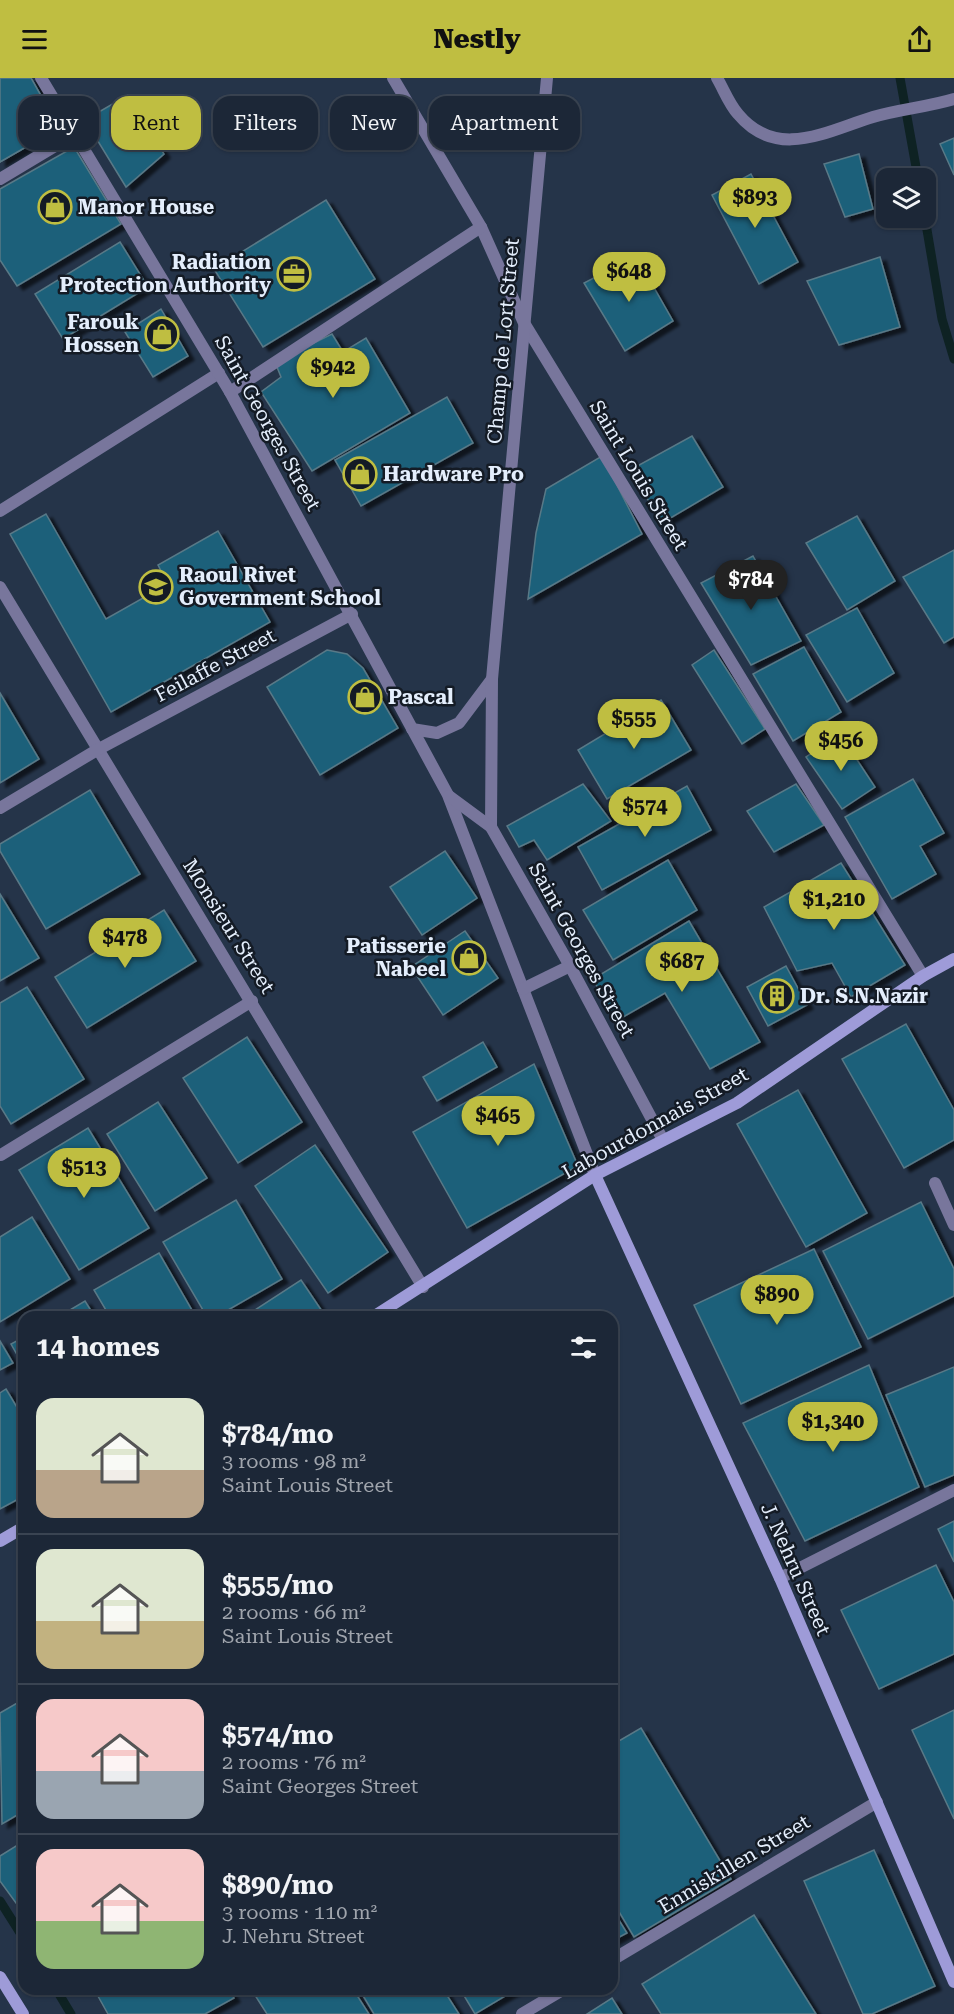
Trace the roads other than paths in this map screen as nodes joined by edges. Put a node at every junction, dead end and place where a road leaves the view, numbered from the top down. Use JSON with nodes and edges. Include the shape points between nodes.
{"nodes":[{"id":1,"x":41,"y":78,"type":"edge"},
{"id":2,"x":393,"y":78,"type":"edge"},
{"id":3,"x":548,"y":78,"type":"edge"},
{"id":4,"x":717,"y":78,"type":"edge"},
{"id":5,"x":52,"y":96,"type":"edge"},
{"id":6,"x":953,"y":100,"type":"edge"},
{"id":7,"x":48,"y":150,"type":"edge"},
{"id":8,"x":85,"y":150,"type":"edge"},
{"id":9,"x":0,"y":179,"type":"edge"},
{"id":10,"x":481,"y":227,"type":"junction"},
{"id":11,"x":524,"y":323,"type":"junction"},
{"id":12,"x":219,"y":373,"type":"junction"},
{"id":13,"x":230,"y":392,"type":"junction"},
{"id":14,"x":0,"y":511,"type":"edge"},
{"id":15,"x":0,"y":587,"type":"edge"},
{"id":16,"x":352,"y":614,"type":"junction"},
{"id":17,"x":492,"y":679,"type":"junction"},
{"id":18,"x":412,"y":729,"type":"junction"},
{"id":19,"x":97,"y":750,"type":"junction"},
{"id":20,"x":448,"y":795,"type":"junction"},
{"id":21,"x":0,"y":808,"type":"edge"},
{"id":22,"x":491,"y":827,"type":"junction"},
{"id":23,"x":954,"y":959,"type":"edge"},
{"id":24,"x":570,"y":966,"type":"junction"},
{"id":25,"x":922,"y":976,"type":"junction"},
{"id":26,"x":523,"y":988,"type":"junction"},
{"id":27,"x":252,"y":1001,"type":"junction"},
{"id":28,"x":663,"y":1140,"type":"junction"},
{"id":29,"x":1,"y":1155,"type":"edge"},
{"id":30,"x":595,"y":1175,"type":"junction"},
{"id":31,"x":935,"y":1183,"type":"dead end"},
{"id":32,"x":954,"y":1225,"type":"edge"},
{"id":33,"x":423,"y":1287,"type":"junction"},
{"id":34,"x":383,"y":1311,"type":"edge"},
{"id":35,"x":954,"y":1490,"type":"edge"},
{"id":36,"x":18,"y":1530,"type":"edge"},
{"id":37,"x":0,"y":1541,"type":"edge"},
{"id":38,"x":780,"y":1578,"type":"junction"},
{"id":39,"x":877,"y":1802,"type":"junction"},
{"id":40,"x":618,"y":1956,"type":"edge"},
{"id":41,"x":0,"y":1977,"type":"edge"},
{"id":42,"x":954,"y":1982,"type":"edge"},
{"id":43,"x":554,"y":1995,"type":"edge"},
{"id":44,"x":23,"y":2014,"type":"edge"},
{"id":45,"x":522,"y":2014,"type":"edge"}],
"edges":[{"from":1,"to":5,"type":"street","name":"Saint Georges Street"},
{"from":2,"to":10,"type":"street","name":"Saint Louis Street"},
{"from":3,"to":11,"type":"street","name":"Champ de Lort Street"},
{"from":4,"to":6,"type":"street","via":[[736,112],[751,128],[792,140],[814,137],[874,116]]},
{"from":7,"to":9,"type":"street"},
{"from":8,"to":12,"type":"street","name":"Saint Georges Street"},
{"from":10,"to":11,"type":"street","name":"Saint Louis Street"},
{"from":10,"to":13,"type":"street"},
{"from":11,"to":17,"type":"street","name":"Champ de Lort Street"},
{"from":11,"to":25,"type":"street","name":"Saint Louis Street"},
{"from":12,"to":13,"type":"street","name":"Saint Georges Street"},
{"from":12,"to":14,"type":"street"},
{"from":13,"to":16,"type":"street","name":"Saint Georges Street"},
{"from":15,"to":19,"type":"street","name":"Monsieur Street"},
{"from":16,"to":18,"type":"street","name":"Saint Georges Street"},
{"from":16,"to":19,"type":"street","name":"Feilaffe Street"},
{"from":17,"to":18,"type":"street","via":[[459,723],[437,733]]},
{"from":17,"to":22,"type":"street","name":"Champ de Lort Street"},
{"from":18,"to":20,"type":"street","name":"Saint Georges Street"},
{"from":19,"to":21,"type":"street","name":"Feilaffe Street"},
{"from":19,"to":27,"type":"street","name":"Monsieur Street"},
{"from":20,"to":22,"type":"street","name":"Saint Georges Street"},
{"from":20,"to":26,"type":"street","name":"Saint Georges Street"},
{"from":22,"to":24,"type":"street","name":"Saint Georges Street"},
{"from":23,"to":25,"type":"main road","name":"Labourdonnais Street"},
{"from":24,"to":26,"type":"street"},
{"from":24,"to":28,"type":"street","name":"Saint Georges Street"},
{"from":25,"to":28,"type":"main road","name":"Labourdonnais Street","via":[[737,1103]]},
{"from":26,"to":30,"type":"street","name":"Saint Georges Street"},
{"from":27,"to":29,"type":"street"},
{"from":27,"to":33,"type":"street","name":"Monsieur Street"},
{"from":28,"to":30,"type":"main road","name":"Labourdonnais Street"},
{"from":30,"to":33,"type":"main road","name":"Labourdonnais Street"},
{"from":30,"to":38,"type":"main road","name":"J. Nehru Street"},
{"from":31,"to":32,"type":"street"},
{"from":33,"to":34,"type":"main road","name":"Labourdonnais Street"},
{"from":35,"to":38,"type":"street"},
{"from":36,"to":37,"type":"main road"},
{"from":38,"to":39,"type":"main road","name":"J. Nehru Street"},
{"from":39,"to":40,"type":"street","name":"Enniskillen Street"},
{"from":39,"to":42,"type":"main road","name":"J. Nehru Street"},
{"from":41,"to":44,"type":"main road"},
{"from":43,"to":45,"type":"street"}]}
